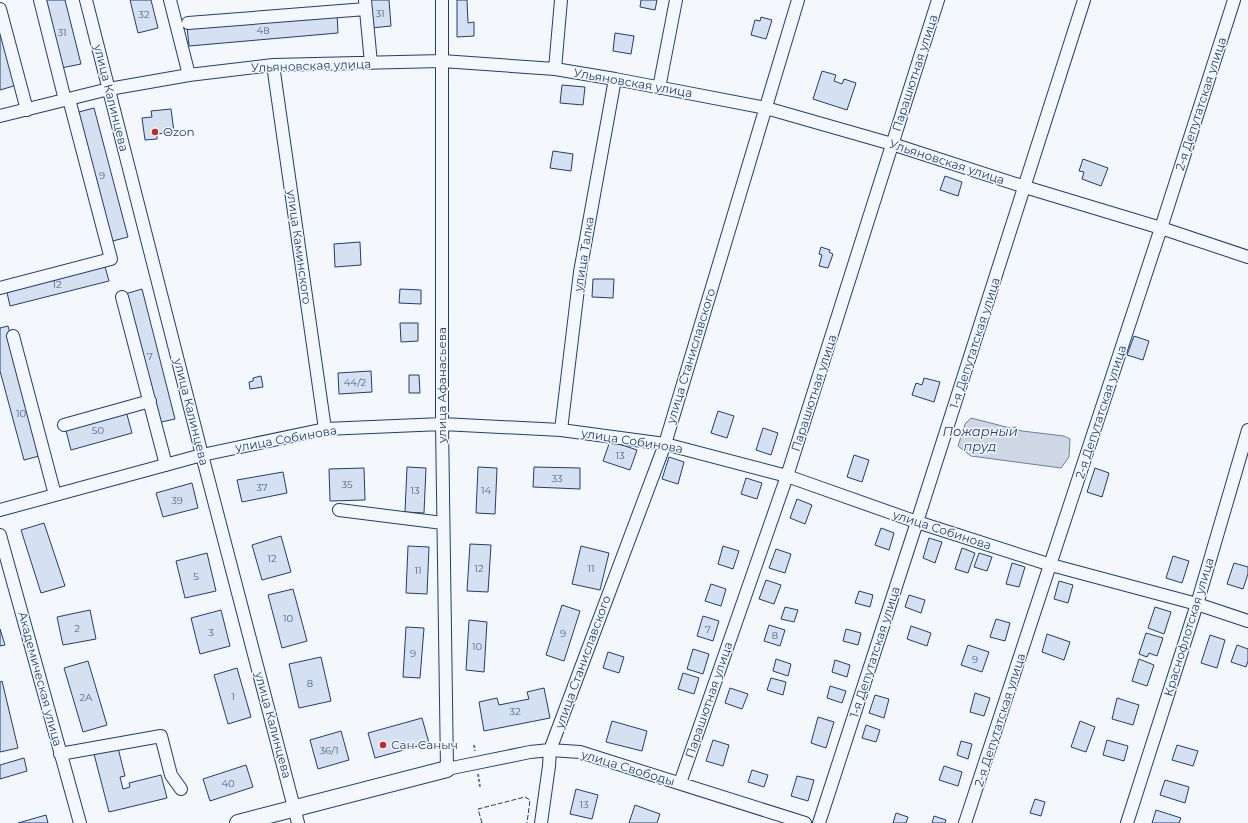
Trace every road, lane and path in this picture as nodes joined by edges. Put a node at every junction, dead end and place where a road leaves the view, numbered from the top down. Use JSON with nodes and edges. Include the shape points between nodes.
{"nodes":[{"id":1,"x":40,"y":0,"type":"edge"},
{"id":2,"x":86,"y":0,"type":"edge"},
{"id":3,"x":170,"y":0,"type":"edge"},
{"id":4,"x":442,"y":0,"type":"edge"},
{"id":5,"x":561,"y":0,"type":"edge"},
{"id":6,"x":676,"y":0,"type":"edge"},
{"id":7,"x":798,"y":0,"type":"edge"},
{"id":8,"x":938,"y":0,"type":"edge"},
{"id":9,"x":1084,"y":0,"type":"edge"},
{"id":10,"x":1234,"y":0,"type":"edge"},
{"id":11,"x":365,"y":4,"type":"edge"},
{"id":12,"x":0,"y":9,"type":"edge"},
{"id":13,"x":188,"y":22,"type":"dead end"},
{"id":14,"x":442,"y":61,"type":"junction"},
{"id":15,"x":371,"y":63,"type":"junction"},
{"id":16,"x":273,"y":65,"type":"junction"},
{"id":17,"x":554,"y":69,"type":"junction"},
{"id":18,"x":189,"y":75,"type":"junction"},
{"id":19,"x":615,"y":79,"type":"junction"},
{"id":20,"x":659,"y":88,"type":"junction"},
{"id":21,"x":109,"y":89,"type":"junction"},
{"id":22,"x":67,"y":100,"type":"junction"},
{"id":23,"x":766,"y":108,"type":"junction"},
{"id":24,"x":27,"y":110,"type":"junction"},
{"id":25,"x":0,"y":116,"type":"edge"},
{"id":26,"x":892,"y":144,"type":"junction"},
{"id":27,"x":1025,"y":187,"type":"junction"},
{"id":28,"x":1161,"y":228,"type":"junction"},
{"id":29,"x":1248,"y":257,"type":"edge"},
{"id":30,"x":0,"y":288,"type":"edge"},
{"id":31,"x":122,"y":297,"type":"dead end"},
{"id":32,"x":13,"y":336,"type":"dead end"},
{"id":33,"x":150,"y":401,"type":"junction"},
{"id":34,"x":442,"y":424,"type":"junction"},
{"id":35,"x":64,"y":425,"type":"dead end"},
{"id":36,"x":325,"y":429,"type":"junction"},
{"id":37,"x":561,"y":430,"type":"junction"},
{"id":38,"x":1248,"y":430,"type":"edge"},
{"id":39,"x":665,"y":444,"type":"junction"},
{"id":40,"x":202,"y":455,"type":"junction"},
{"id":41,"x":166,"y":465,"type":"junction"},
{"id":42,"x":787,"y":476,"type":"junction"},
{"id":43,"x":55,"y":495,"type":"junction"},
{"id":44,"x":0,"y":510,"type":"edge"},
{"id":45,"x":339,"y":510,"type":"dead end"},
{"id":46,"x":917,"y":522,"type":"junction"},
{"id":47,"x":443,"y":523,"type":"junction"},
{"id":48,"x":0,"y":535,"type":"edge"},
{"id":49,"x":1051,"y":565,"type":"junction"},
{"id":50,"x":1197,"y":604,"type":"junction"},
{"id":51,"x":1248,"y":621,"type":"edge"},
{"id":52,"x":550,"y":750,"type":"junction"},
{"id":53,"x":60,"y":754,"type":"junction"},
{"id":54,"x":447,"y":769,"type":"junction"},
{"id":55,"x":680,"y":783,"type":"junction"},
{"id":56,"x":181,"y":789,"type":"dead end"},
{"id":57,"x":297,"y":816,"type":"edge"},
{"id":58,"x":80,"y":823,"type":"edge"},
{"id":59,"x":238,"y":823,"type":"edge"},
{"id":60,"x":272,"y":823,"type":"edge"},
{"id":61,"x":541,"y":823,"type":"edge"},
{"id":62,"x":805,"y":823,"type":"edge"},
{"id":63,"x":819,"y":823,"type":"edge"},
{"id":64,"x":966,"y":823,"type":"edge"},
{"id":65,"x":1127,"y":823,"type":"edge"}],
"edges":[{"from":1,"to":22,"type":"street"},
{"from":2,"to":21,"type":"street","name":"улица Калинцева"},
{"from":3,"to":18,"type":"street"},
{"from":4,"to":14,"type":"street","name":"улица Афанасьева"},
{"from":5,"to":17,"type":"street"},
{"from":6,"to":20,"type":"street"},
{"from":7,"to":23,"type":"street","name":"улица Станиславского"},
{"from":8,"to":26,"type":"street","name":"Парашютная улица"},
{"from":9,"to":27,"type":"street","name":"1-я Депутатская улица"},
{"from":10,"to":28,"type":"street","name":"2-я Депутатская улица"},
{"from":11,"to":13,"type":"street"},
{"from":11,"to":15,"type":"street"},
{"from":12,"to":24,"type":"street"},
{"from":14,"to":15,"type":"street","name":"Ульяновская улица"},
{"from":14,"to":17,"type":"street","name":"Ульяновская улица"},
{"from":14,"to":34,"type":"street","name":"улица Афанасьева"},
{"from":15,"to":16,"type":"street","name":"Ульяновская улица"},
{"from":16,"to":18,"type":"street","name":"Ульяновская улица"},
{"from":16,"to":36,"type":"street","name":"улица Каминского"},
{"from":17,"to":19,"type":"street","name":"Ульяновская улица"},
{"from":18,"to":21,"type":"street","name":"Ульяновская улица"},
{"from":19,"to":20,"type":"street","name":"Ульяновская улица"},
{"from":19,"to":37,"type":"street","name":"улица Талка","via":[[580,272]]},
{"from":20,"to":23,"type":"street","name":"Ульяновская улица"},
{"from":21,"to":22,"type":"street","name":"Ульяновская улица"},
{"from":21,"to":40,"type":"street","name":"улица Калинцева"},
{"from":22,"to":24,"type":"street","name":"Ульяновская улица"},
{"from":22,"to":30,"type":"street","via":[[111,259]]},
{"from":23,"to":26,"type":"street","name":"Ульяновская улица"},
{"from":23,"to":39,"type":"street","name":"улица Станиславского"},
{"from":24,"to":25,"type":"street","name":"Ульяновская улица"},
{"from":26,"to":27,"type":"street","name":"Ульяновская улица"},
{"from":26,"to":42,"type":"street","name":"Парашютная улица"},
{"from":27,"to":28,"type":"street","name":"Ульяновская улица"},
{"from":27,"to":46,"type":"street","name":"1-я Депутатская улица"},
{"from":28,"to":29,"type":"street","name":"Ульяновская улица"},
{"from":28,"to":49,"type":"street","name":"2-я Депутатская улица"},
{"from":31,"to":33,"type":"street"},
{"from":32,"to":43,"type":"street"},
{"from":33,"to":35,"type":"street"},
{"from":33,"to":41,"type":"street"},
{"from":34,"to":36,"type":"street","name":"улица Собинова"},
{"from":34,"to":37,"type":"street","name":"улица Собинова"},
{"from":34,"to":47,"type":"street","name":"улица Афанасьева"},
{"from":36,"to":40,"type":"street","name":"улица Собинова"},
{"from":37,"to":39,"type":"street","name":"улица Собинова"},
{"from":38,"to":50,"type":"street","name":"Краснофлотская улица"},
{"from":39,"to":42,"type":"street","name":"улица Собинова"},
{"from":39,"to":52,"type":"street","name":"улица Станиславского"},
{"from":40,"to":41,"type":"street","name":"улица Собинова"},
{"from":40,"to":57,"type":"street","name":"улица Калинцева"},
{"from":41,"to":43,"type":"street","name":"улица Собинова"},
{"from":42,"to":46,"type":"street","name":"улица Собинова"},
{"from":42,"to":55,"type":"street","name":"Парашютная улица"},
{"from":43,"to":44,"type":"street","name":"улица Собинова"},
{"from":45,"to":47,"type":"street"},
{"from":46,"to":49,"type":"street","name":"улица Собинова"},
{"from":46,"to":63,"type":"street","name":"1-я Депутатская улица"},
{"from":47,"to":54,"type":"street","name":"улица Афанасьева"},
{"from":48,"to":53,"type":"street","name":"Академическая улица"},
{"from":49,"to":50,"type":"street","name":"улица Собинова"},
{"from":49,"to":64,"type":"street","name":"2-я Депутатская улица"},
{"from":50,"to":51,"type":"street","name":"улица Собинова"},
{"from":50,"to":65,"type":"street","name":"Краснофлотская улица"},
{"from":52,"to":54,"type":"street","name":"улица Свободы"},
{"from":52,"to":55,"type":"street","name":"улица Свободы","via":[[580,752]]},
{"from":52,"to":61,"type":"street","name":"улица Станиславского"},
{"from":53,"to":56,"type":"street","via":[[161,736],[171,776]]},
{"from":53,"to":58,"type":"street","name":"Академическая улица"},
{"from":54,"to":57,"type":"main road","name":"улица Свободы"},
{"from":55,"to":62,"type":"street","name":"улица Свободы"},
{"from":57,"to":59,"type":"main road","name":"улица Свободы"},
{"from":57,"to":60,"type":"main road","name":"улица Свободы"}]}
